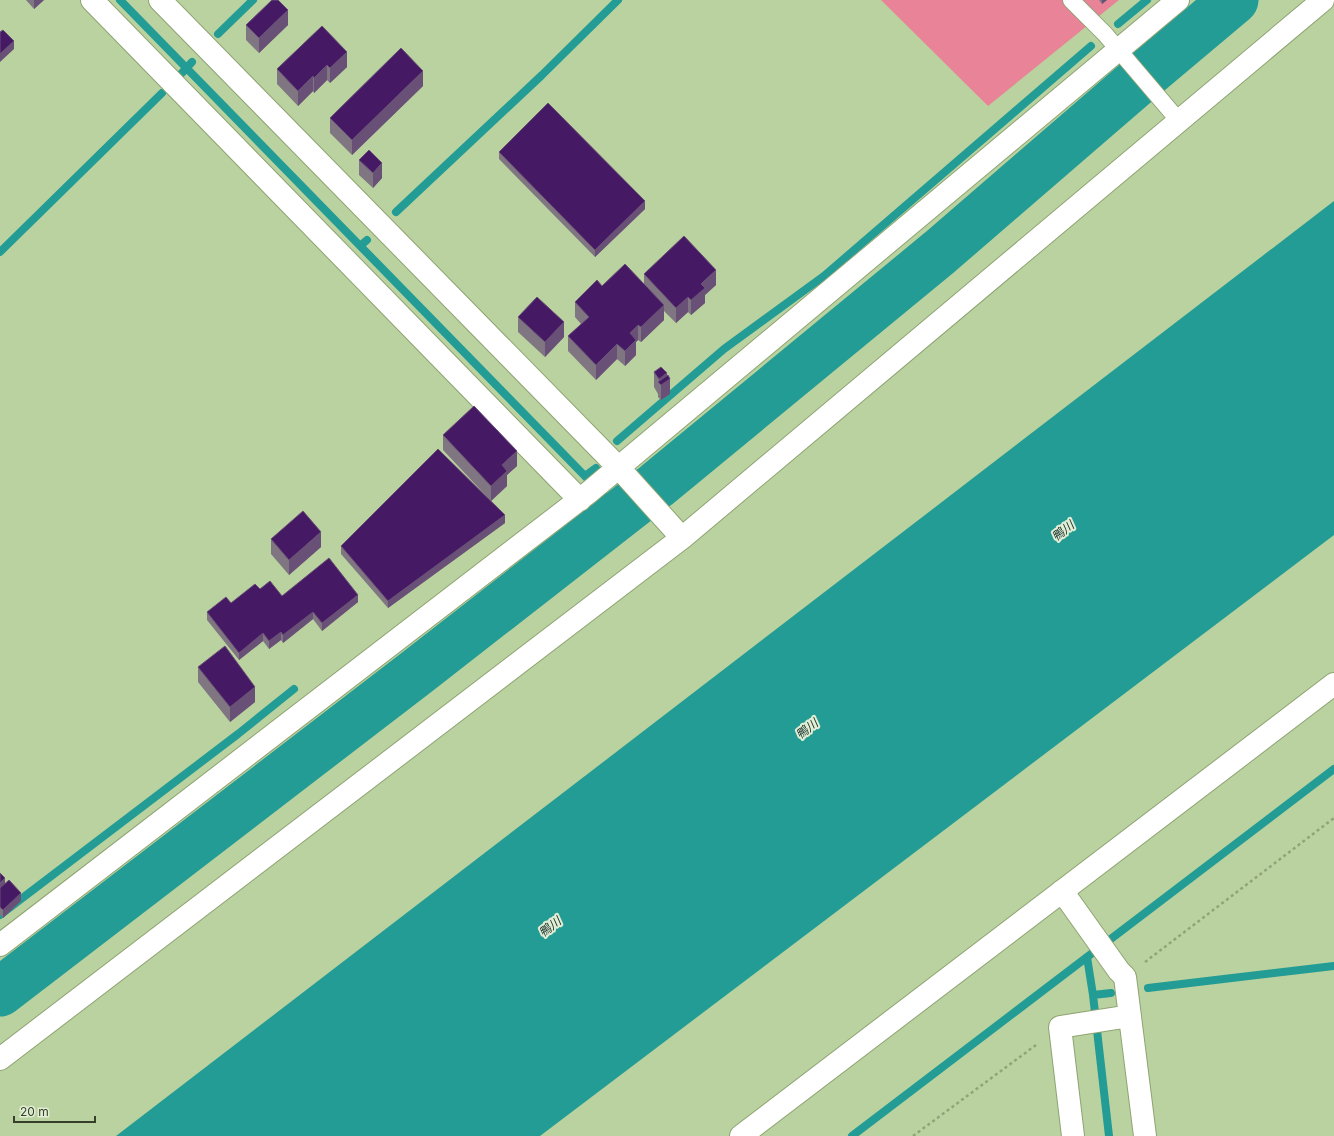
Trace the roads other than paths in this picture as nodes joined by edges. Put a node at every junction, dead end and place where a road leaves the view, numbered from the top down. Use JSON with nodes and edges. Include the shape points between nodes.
{"nodes":[{"id":1,"x":92,"y":0,"type":"edge"},
{"id":2,"x":160,"y":0,"type":"edge"},
{"id":3,"x":1071,"y":0,"type":"edge"},
{"id":4,"x":1178,"y":0,"type":"edge"},
{"id":5,"x":1323,"y":0,"type":"edge"},
{"id":6,"x":1121,"y":53,"type":"junction"},
{"id":7,"x":1172,"y":113,"type":"junction"},
{"id":8,"x":598,"y":485,"type":"junction"},
{"id":9,"x":682,"y":538,"type":"junction"},
{"id":10,"x":1334,"y":684,"type":"edge"},
{"id":11,"x":1068,"y":898,"type":"junction"},
{"id":12,"x":0,"y":945,"type":"edge"},
{"id":13,"x":1130,"y":1016,"type":"junction"},
{"id":14,"x":0,"y":1058,"type":"edge"},
{"id":15,"x":741,"y":1136,"type":"edge"},
{"id":16,"x":1073,"y":1136,"type":"edge"},
{"id":17,"x":1145,"y":1136,"type":"edge"}],
"edges":[{"from":1,"to":8,"type":"street"},
{"from":2,"to":8,"type":"street"},
{"from":3,"to":6,"type":"lane"},
{"from":4,"to":6,"type":"street"},
{"from":5,"to":7,"type":"street"},
{"from":6,"to":7,"type":"lane"},
{"from":6,"to":8,"type":"street"},
{"from":7,"to":9,"type":"street"},
{"from":8,"to":9,"type":"street","via":[[634,486]]},
{"from":8,"to":12,"type":"street"},
{"from":9,"to":14,"type":"street"},
{"from":10,"to":11,"type":"street"},
{"from":11,"to":13,"type":"street","via":[[1122,974]]},
{"from":11,"to":15,"type":"street"},
{"from":13,"to":16,"type":"street","via":[[1060,1027]]},
{"from":13,"to":17,"type":"street"}]}
